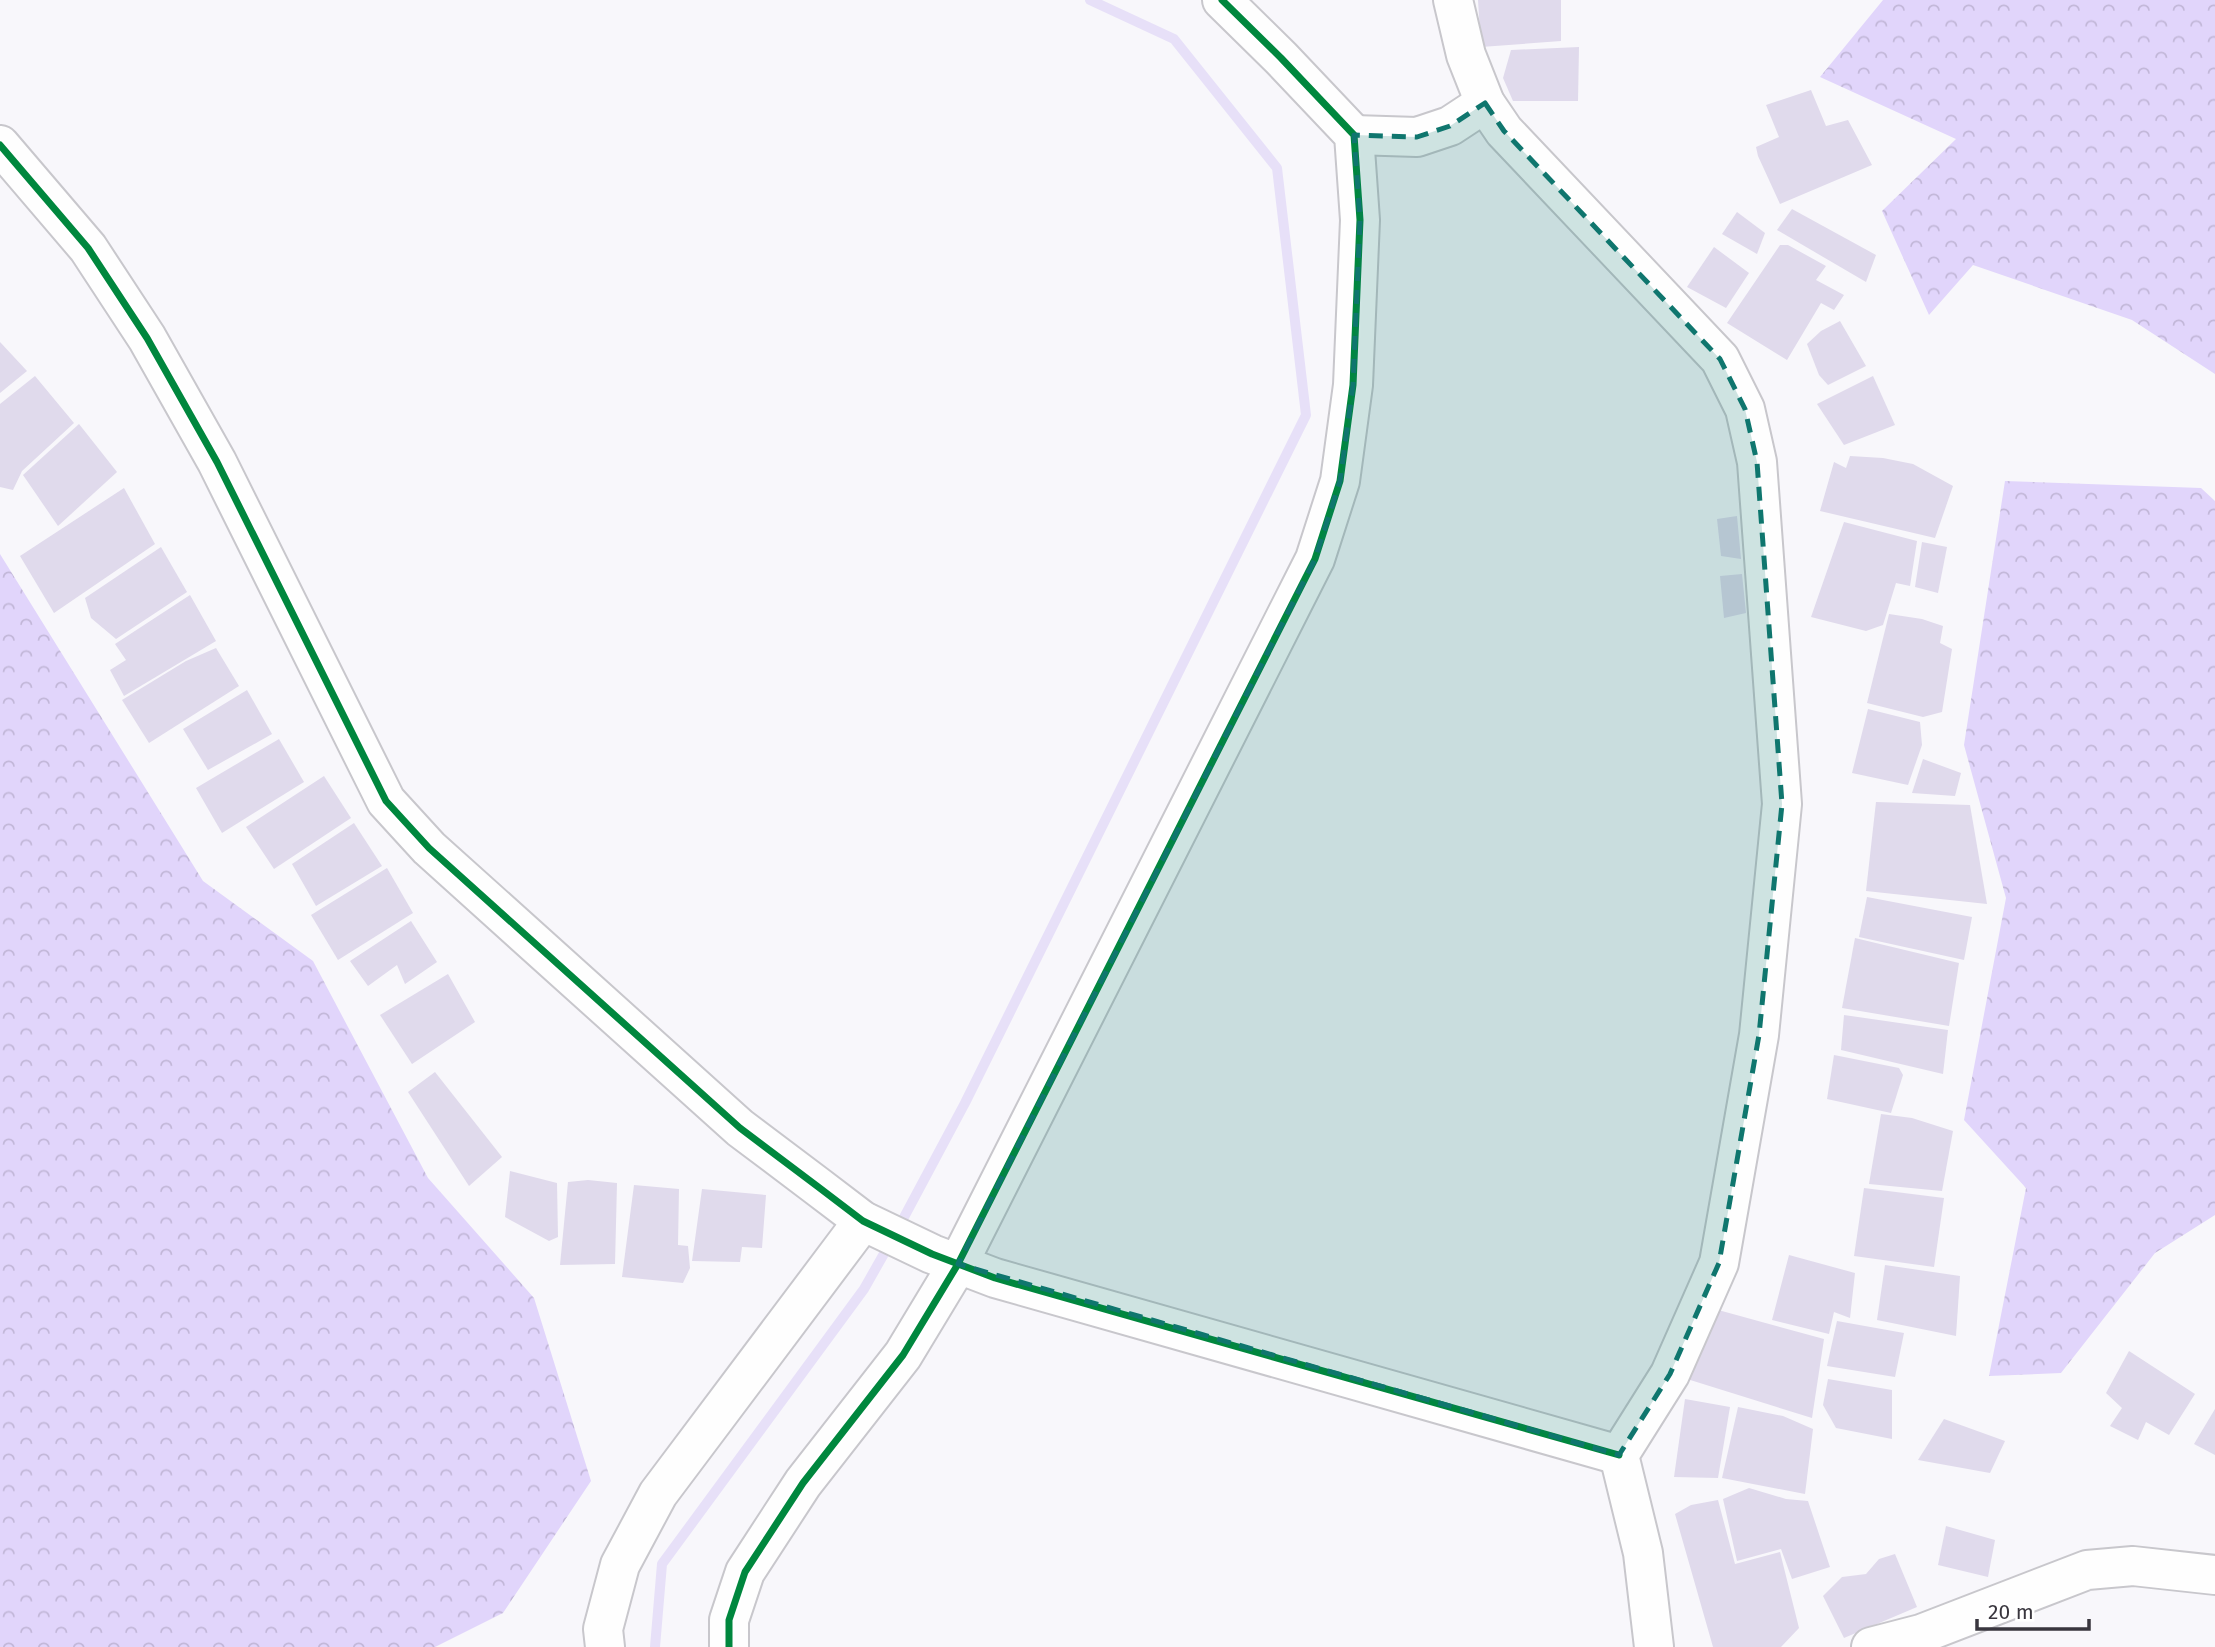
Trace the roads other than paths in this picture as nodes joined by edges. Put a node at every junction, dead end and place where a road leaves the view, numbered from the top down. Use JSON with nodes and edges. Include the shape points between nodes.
{"nodes":[{"id":1,"x":1222,"y":0,"type":"edge"},
{"id":2,"x":1453,"y":0,"type":"edge"},
{"id":3,"x":1485,"y":103,"type":"junction"},
{"id":4,"x":1354,"y":135,"type":"junction"},
{"id":5,"x":0,"y":145,"type":"edge"},
{"id":6,"x":863,"y":1221,"type":"junction"},
{"id":7,"x":945,"y":1259,"type":"junction"},
{"id":8,"x":1619,"y":1455,"type":"junction"},
{"id":9,"x":2215,"y":1575,"type":"edge"},
{"id":10,"x":604,"y":1647,"type":"edge"},
{"id":11,"x":729,"y":1647,"type":"edge"},
{"id":12,"x":1654,"y":1647,"type":"edge"},
{"id":13,"x":1871,"y":1647,"type":"edge"}],
"edges":[{"from":1,"to":4,"type":"street"},
{"from":2,"to":3,"type":"street","via":[[1466,55]]},
{"from":3,"to":4,"type":"street","via":[[1450,126],[1416,137]]},
{"from":3,"to":8,"type":"street","via":[[1504,131],[1720,359],[1745,409],[1757,462],[1782,804],[1759,1035],[1719,1263],[1670,1374]]},
{"from":4,"to":7,"type":"street","via":[[1360,220],[1353,385],[1340,481],[1315,559]]},
{"from":5,"to":6,"type":"street","via":[[88,248],[147,338],[217,462],[386,801],[429,848],[740,1128]]},
{"from":6,"to":7,"type":"street"},
{"from":6,"to":10,"type":"street","via":[[658,1494],[620,1565],[603,1629]]},
{"from":7,"to":8,"type":"street","via":[[1009,1282]]},
{"from":7,"to":11,"type":"street","via":[[903,1355],[803,1483],[745,1572],[729,1620]]},
{"from":8,"to":12,"type":"street","via":[[1643,1553]]},
{"from":9,"to":13,"type":"street","via":[[2133,1566],[2087,1570],[1921,1634]]}]}
